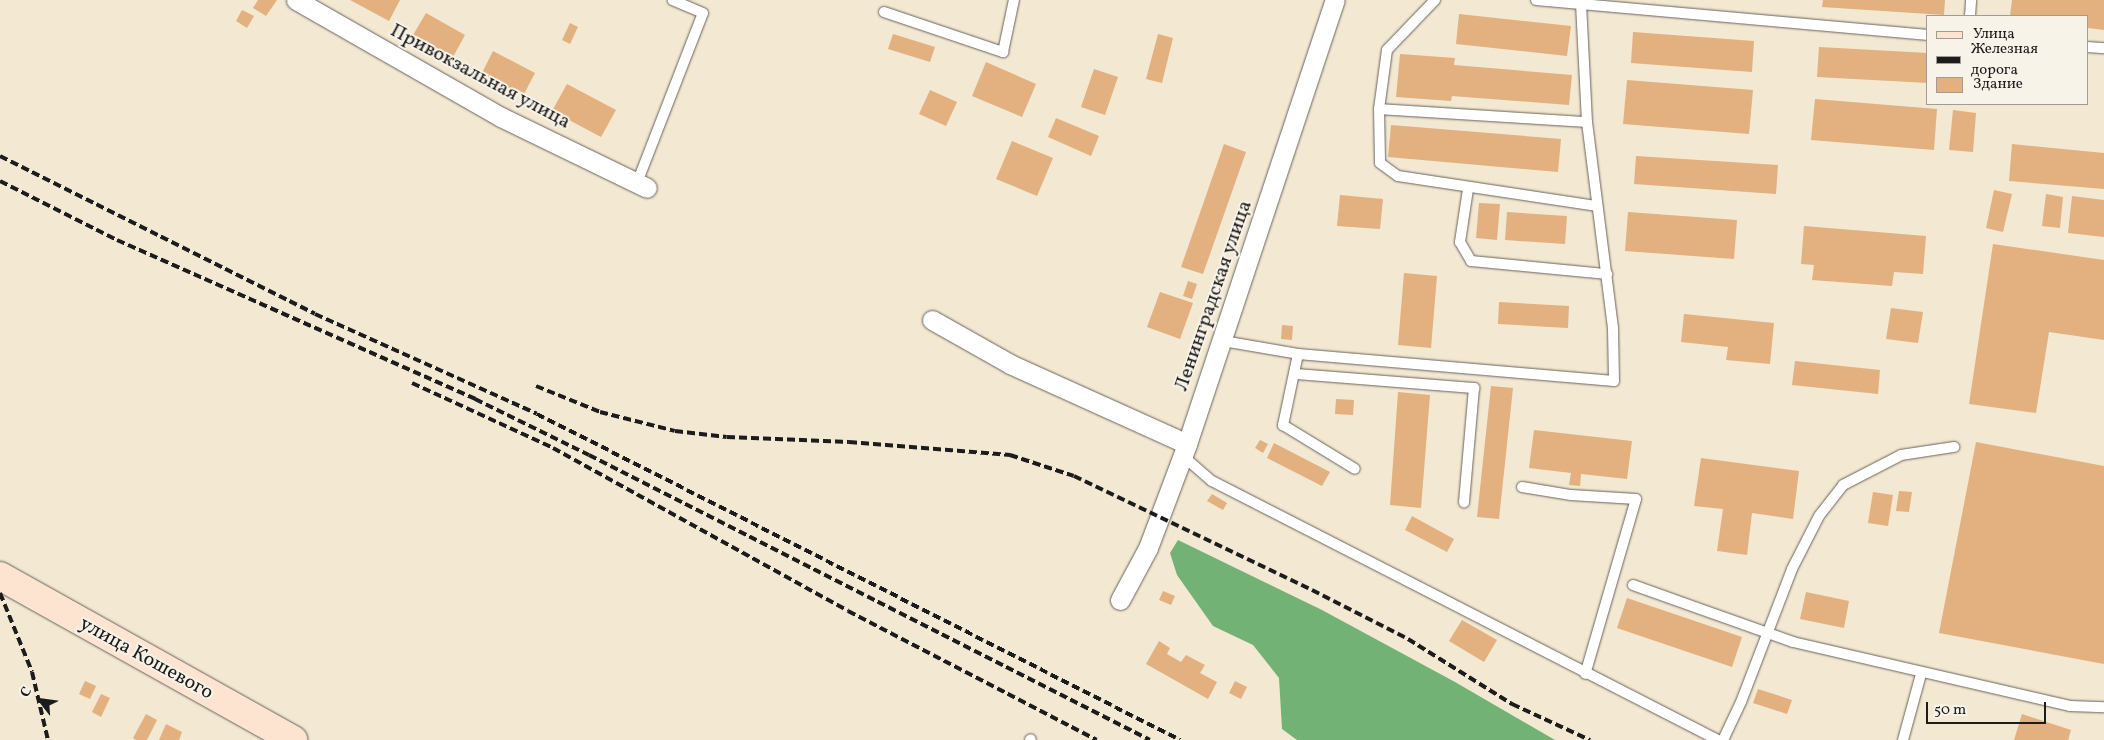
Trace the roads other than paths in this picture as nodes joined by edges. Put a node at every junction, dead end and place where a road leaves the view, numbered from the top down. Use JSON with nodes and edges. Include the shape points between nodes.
{"nodes":[{"id":1,"x":673,"y":0,"type":"edge"},
{"id":2,"x":1014,"y":0,"type":"edge"},
{"id":3,"x":1335,"y":0,"type":"edge"},
{"id":4,"x":1435,"y":0,"type":"edge"},
{"id":5,"x":1536,"y":0,"type":"edge"},
{"id":6,"x":1971,"y":0,"type":"edge"},
{"id":7,"x":307,"y":3,"type":"edge"},
{"id":8,"x":1581,"y":4,"type":"junction"},
{"id":9,"x":884,"y":12,"type":"dead end"},
{"id":10,"x":1970,"y":15,"type":"edge"},
{"id":11,"x":1926,"y":35,"type":"edge"},
{"id":12,"x":2089,"y":47,"type":"edge"},
{"id":13,"x":2104,"y":48,"type":"edge"},
{"id":14,"x":1380,"y":109,"type":"junction"},
{"id":15,"x":1587,"y":122,"type":"junction"},
{"id":16,"x":642,"y":185,"type":"joint"},
{"id":17,"x":1468,"y":189,"type":"junction"},
{"id":18,"x":1596,"y":206,"type":"junction"},
{"id":19,"x":1607,"y":274,"type":"junction"},
{"id":20,"x":932,"y":320,"type":"dead end"},
{"id":21,"x":1223,"y":341,"type":"junction"},
{"id":22,"x":1298,"y":354,"type":"junction"},
{"id":23,"x":1295,"y":374,"type":"junction"},
{"id":24,"x":1954,"y":447,"type":"dead end"},
{"id":25,"x":1185,"y":450,"type":"junction"},
{"id":26,"x":1355,"y":469,"type":"dead end"},
{"id":27,"x":1522,"y":487,"type":"dead end"},
{"id":28,"x":1464,"y":502,"type":"dead end"},
{"id":29,"x":0,"y":576,"type":"edge"},
{"id":30,"x":1633,"y":585,"type":"dead end"},
{"id":31,"x":1120,"y":600,"type":"dead end"},
{"id":32,"x":1766,"y":634,"type":"junction"},
{"id":33,"x":1584,"y":674,"type":"junction"},
{"id":34,"x":1921,"y":674,"type":"junction"},
{"id":35,"x":2104,"y":707,"type":"edge"},
{"id":36,"x":294,"y":740,"type":"edge"},
{"id":37,"x":1718,"y":740,"type":"edge"},
{"id":38,"x":1723,"y":740,"type":"edge"},
{"id":39,"x":1903,"y":740,"type":"edge"}],
"edges":[{"from":1,"to":16,"type":"lane","via":[[703,13]]},
{"from":2,"to":9,"type":"lane","via":[[1003,52]]},
{"from":3,"to":21,"type":"street","name":"Ленинградская улица"},
{"from":4,"to":14,"type":"lane","via":[[1387,50]]},
{"from":5,"to":8,"type":"lane"},
{"from":6,"to":10,"type":"lane"},
{"from":7,"to":16,"type":"street","name":"Привокзальная улица","via":[[501,117]]},
{"from":8,"to":11,"type":"lane"},
{"from":8,"to":15,"type":"lane"},
{"from":12,"to":13,"type":"lane"},
{"from":14,"to":15,"type":"lane"},
{"from":14,"to":17,"type":"lane","via":[[1380,163],[1398,176]]},
{"from":15,"to":18,"type":"lane"},
{"from":17,"to":18,"type":"lane"},
{"from":17,"to":19,"type":"lane","via":[[1460,242],[1471,261]]},
{"from":18,"to":19,"type":"lane"},
{"from":19,"to":22,"type":"lane","via":[[1614,381]]},
{"from":20,"to":25,"type":"street","via":[[1010,364]]},
{"from":21,"to":22,"type":"lane"},
{"from":21,"to":25,"type":"street","name":"Ленинградская улица"},
{"from":22,"to":23,"type":"lane"},
{"from":23,"to":26,"type":"lane","via":[[1283,425]]},
{"from":23,"to":28,"type":"lane","via":[[1474,388]]},
{"from":24,"to":32,"type":"lane","via":[[1901,455],[1843,485],[1819,516],[1792,569]]},
{"from":25,"to":31,"type":"street","name":"Ленинградская улица","via":[[1148,548]]},
{"from":25,"to":33,"type":"lane","via":[[1212,481]]},
{"from":27,"to":33,"type":"lane","via":[[1571,495],[1636,498]]},
{"from":29,"to":36,"type":"street","name":"улица Кошевого"},
{"from":30,"to":32,"type":"lane"},
{"from":32,"to":34,"type":"lane"},
{"from":32,"to":38,"type":"lane"},
{"from":33,"to":37,"type":"lane"},
{"from":34,"to":35,"type":"lane","via":[[2070,706]]},
{"from":34,"to":39,"type":"lane"}]}
